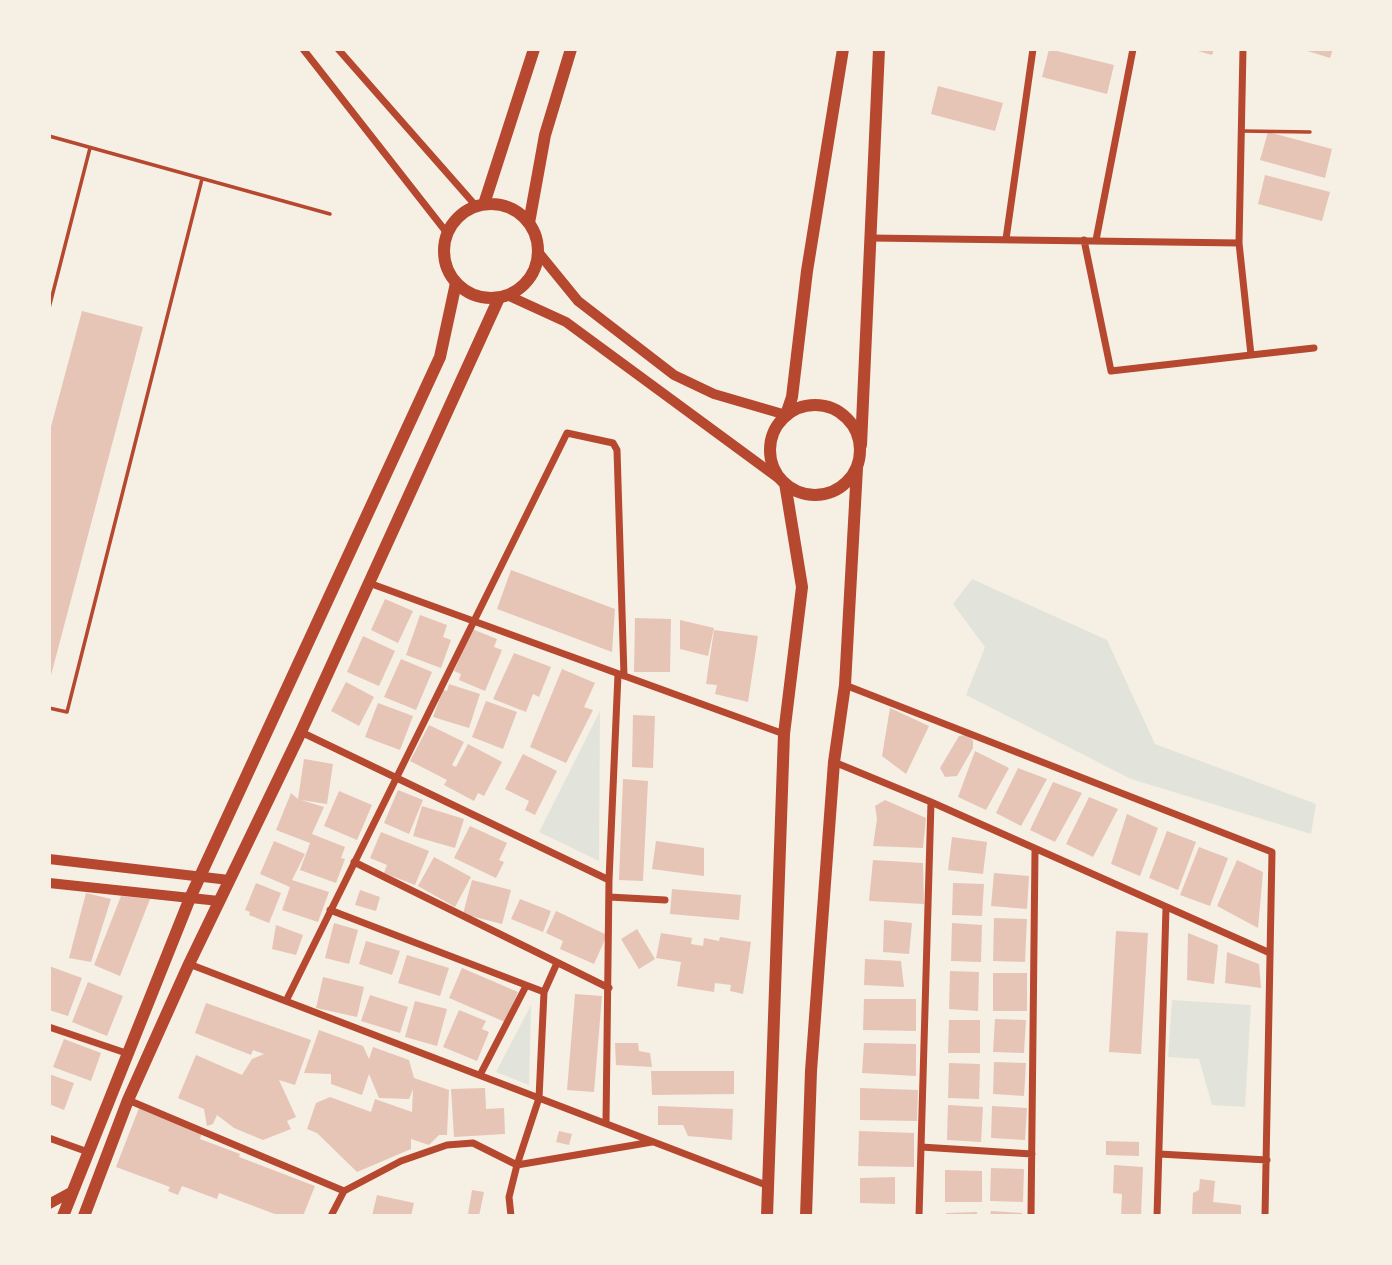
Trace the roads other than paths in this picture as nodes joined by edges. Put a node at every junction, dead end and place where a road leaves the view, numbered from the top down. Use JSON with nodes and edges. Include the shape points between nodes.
{"nodes":[{"id":1,"x":303,"y":49,"type":"edge"},
{"id":2,"x":338,"y":49,"type":"edge"},
{"id":3,"x":534,"y":49,"type":"edge"},
{"id":4,"x":571,"y":49,"type":"edge"},
{"id":5,"x":836,"y":49,"type":"edge"},
{"id":6,"x":843,"y":49,"type":"edge"},
{"id":7,"x":878,"y":49,"type":"edge"},
{"id":8,"x":887,"y":49,"type":"edge"},
{"id":9,"x":1033,"y":49,"type":"edge"},
{"id":10,"x":1133,"y":49,"type":"edge"},
{"id":11,"x":1243,"y":49,"type":"edge"},
{"id":12,"x":832,"y":119,"type":"junction"},
{"id":13,"x":876,"y":120,"type":"junction"},
{"id":14,"x":1241,"y":131,"type":"junction"},
{"id":15,"x":1310,"y":132,"type":"dead end"},
{"id":16,"x":49,"y":136,"type":"edge"},
{"id":17,"x":90,"y":148,"type":"junction"},
{"id":18,"x":202,"y":179,"type":"junction"},
{"id":19,"x":480,"y":205,"type":"junction"},
{"id":20,"x":330,"y":214,"type":"dead end"},
{"id":21,"x":529,"y":223,"type":"junction"},
{"id":22,"x":447,"y":233,"type":"junction"},
{"id":23,"x":872,"y":238,"type":"junction"},
{"id":24,"x":1006,"y":239,"type":"junction"},
{"id":25,"x":1084,"y":240,"type":"junction"},
{"id":26,"x":1096,"y":240,"type":"junction"},
{"id":27,"x":1239,"y":243,"type":"junction"},
{"id":28,"x":538,"y":253,"type":"junction"},
{"id":29,"x":456,"y":283,"type":"junction"},
{"id":30,"x":503,"y":296,"type":"junction"},
{"id":31,"x":49,"y":308,"type":"edge"},
{"id":32,"x":1314,"y":348,"type":"dead end"},
{"id":33,"x":1251,"y":355,"type":"junction"},
{"id":34,"x":786,"y":415,"type":"junction"},
{"id":35,"x":860,"y":445,"type":"junction"},
{"id":36,"x":857,"y":468,"type":"junction"},
{"id":37,"x":785,"y":484,"type":"junction"},
{"id":38,"x":369,"y":583,"type":"junction"},
{"id":39,"x":472,"y":620,"type":"junction"},
{"id":40,"x":621,"y":675,"type":"junction"},
{"id":41,"x":845,"y":685,"type":"junction"},
{"id":42,"x":49,"y":708,"type":"edge"},
{"id":43,"x":301,"y":732,"type":"junction"},
{"id":44,"x":784,"y":734,"type":"junction"},
{"id":45,"x":834,"y":762,"type":"junction"},
{"id":46,"x":395,"y":779,"type":"junction"},
{"id":47,"x":931,"y":802,"type":"junction"},
{"id":48,"x":1035,"y":850,"type":"junction"},
{"id":49,"x":49,"y":859,"type":"edge"},
{"id":50,"x":354,"y":862,"type":"junction"},
{"id":51,"x":202,"y":876,"type":"junction"},
{"id":52,"x":229,"y":880,"type":"junction"},
{"id":53,"x":609,"y":880,"type":"junction"},
{"id":54,"x":49,"y":883,"type":"edge"},
{"id":55,"x":609,"y":897,"type":"junction"},
{"id":56,"x":190,"y":898,"type":"junction"},
{"id":57,"x":665,"y":900,"type":"dead end"},
{"id":58,"x":219,"y":901,"type":"junction"},
{"id":59,"x":1166,"y":908,"type":"junction"},
{"id":60,"x":330,"y":910,"type":"junction"},
{"id":61,"x":1270,"y":954,"type":"junction"},
{"id":62,"x":558,"y":963,"type":"junction"},
{"id":63,"x":189,"y":964,"type":"junction"},
{"id":64,"x":526,"y":986,"type":"junction"},
{"id":65,"x":609,"y":988,"type":"junction"},
{"id":66,"x":544,"y":992,"type":"junction"},
{"id":67,"x":286,"y":1001,"type":"junction"},
{"id":68,"x":49,"y":1027,"type":"edge"},
{"id":69,"x":126,"y":1054,"type":"junction"},
{"id":70,"x":480,"y":1075,"type":"junction"},
{"id":71,"x":539,"y":1098,"type":"junction"},
{"id":72,"x":128,"y":1100,"type":"junction"},
{"id":73,"x":606,"y":1124,"type":"junction"},
{"id":74,"x":49,"y":1138,"type":"edge"},
{"id":75,"x":653,"y":1141,"type":"junction"},
{"id":76,"x":921,"y":1147,"type":"junction"},
{"id":77,"x":88,"y":1152,"type":"junction"},
{"id":78,"x":1032,"y":1154,"type":"junction"},
{"id":79,"x":1159,"y":1154,"type":"junction"},
{"id":80,"x":1267,"y":1160,"type":"junction"},
{"id":81,"x":517,"y":1165,"type":"junction"},
{"id":82,"x":766,"y":1185,"type":"junction"},
{"id":83,"x":73,"y":1191,"type":"junction"},
{"id":84,"x":344,"y":1191,"type":"junction"},
{"id":85,"x":49,"y":1204,"type":"edge"},
{"id":86,"x":63,"y":1216,"type":"edge"},
{"id":87,"x":85,"y":1216,"type":"edge"},
{"id":88,"x":331,"y":1216,"type":"edge"},
{"id":89,"x":511,"y":1216,"type":"edge"},
{"id":90,"x":767,"y":1216,"type":"edge"},
{"id":91,"x":806,"y":1216,"type":"edge"},
{"id":92,"x":919,"y":1216,"type":"edge"},
{"id":93,"x":1031,"y":1216,"type":"edge"},
{"id":94,"x":1157,"y":1216,"type":"edge"},
{"id":95,"x":1265,"y":1216,"type":"edge"}],
"edges":[{"from":1,"to":22,"type":"street"},
{"from":2,"to":19,"type":"street"},
{"from":3,"to":19,"type":"main road"},
{"from":4,"to":21,"type":"main road","via":[[545,135]]},
{"from":5,"to":12,"type":"main road"},
{"from":6,"to":12,"type":"main road"},
{"from":7,"to":13,"type":"main road"},
{"from":8,"to":13,"type":"main road"},
{"from":9,"to":24,"type":"street"},
{"from":10,"to":26,"type":"street"},
{"from":11,"to":14,"type":"street"},
{"from":12,"to":34,"type":"main road"},
{"from":13,"to":23,"type":"main road"},
{"from":14,"to":15,"type":"lane"},
{"from":14,"to":27,"type":"street"},
{"from":16,"to":17,"type":"lane"},
{"from":17,"to":18,"type":"lane"},
{"from":17,"to":31,"type":"lane"},
{"from":18,"to":20,"type":"lane"},
{"from":18,"to":42,"type":"lane","via":[[67,712]]},
{"from":19,"to":21,"type":"main road","via":[[505,206]]},
{"from":19,"to":22,"type":"main road","via":[[454,222]]},
{"from":21,"to":28,"type":"main road"},
{"from":22,"to":29,"type":"main road","via":[[444,259]]},
{"from":23,"to":24,"type":"street"},
{"from":23,"to":35,"type":"main road"},
{"from":24,"to":25,"type":"street"},
{"from":25,"to":26,"type":"street"},
{"from":25,"to":33,"type":"street","via":[[1111,371]]},
{"from":26,"to":27,"type":"street"},
{"from":27,"to":33,"type":"street"},
{"from":28,"to":30,"type":"main road","via":[[529,279]]},
{"from":28,"to":34,"type":"main road","via":[[578,301],[674,375],[714,394]]},
{"from":29,"to":30,"type":"main road","via":[[483,297]]},
{"from":29,"to":51,"type":"main road","via":[[440,357]]},
{"from":30,"to":37,"type":"main road","via":[[566,322]]},
{"from":30,"to":38,"type":"main road"},
{"from":32,"to":33,"type":"street"},
{"from":34,"to":35,"type":"main road","via":[[798,408],[825,405],[849,419]]},
{"from":34,"to":37,"type":"main road","via":[[771,442],[773,464]]},
{"from":35,"to":36,"type":"main road"},
{"from":36,"to":37,"type":"main road","via":[[849,480],[825,494],[804,493]]},
{"from":36,"to":41,"type":"main road"},
{"from":37,"to":44,"type":"main road","via":[[802,587]]},
{"from":38,"to":39,"type":"street"},
{"from":38,"to":43,"type":"main road"},
{"from":39,"to":40,"type":"street"},
{"from":39,"to":40,"type":"street","via":[[564,437],[571,433],[613,443],[617,450]]},
{"from":39,"to":46,"type":"street"},
{"from":40,"to":44,"type":"street"},
{"from":40,"to":53,"type":"street"},
{"from":41,"to":45,"type":"main road"},
{"from":41,"to":61,"type":"street","via":[[1272,852]]},
{"from":43,"to":46,"type":"street"},
{"from":43,"to":52,"type":"main road"},
{"from":44,"to":82,"type":"main road"},
{"from":45,"to":47,"type":"street"},
{"from":45,"to":91,"type":"main road","via":[[809,1107]]},
{"from":46,"to":50,"type":"street"},
{"from":46,"to":53,"type":"street"},
{"from":47,"to":48,"type":"street"},
{"from":47,"to":76,"type":"street"},
{"from":48,"to":59,"type":"street"},
{"from":48,"to":78,"type":"street"},
{"from":49,"to":51,"type":"street"},
{"from":50,"to":60,"type":"street"},
{"from":50,"to":62,"type":"street"},
{"from":51,"to":52,"type":"street"},
{"from":51,"to":56,"type":"main road"},
{"from":52,"to":58,"type":"main road"},
{"from":53,"to":55,"type":"street"},
{"from":54,"to":56,"type":"street"},
{"from":55,"to":57,"type":"street"},
{"from":55,"to":65,"type":"street"},
{"from":56,"to":58,"type":"street"},
{"from":56,"to":69,"type":"main road"},
{"from":58,"to":63,"type":"main road"},
{"from":59,"to":61,"type":"street"},
{"from":59,"to":79,"type":"street"},
{"from":60,"to":64,"type":"street"},
{"from":60,"to":67,"type":"street"},
{"from":61,"to":80,"type":"street"},
{"from":62,"to":65,"type":"street"},
{"from":62,"to":66,"type":"street"},
{"from":63,"to":67,"type":"street"},
{"from":63,"to":72,"type":"main road"},
{"from":64,"to":66,"type":"street"},
{"from":64,"to":70,"type":"street"},
{"from":65,"to":73,"type":"street"},
{"from":66,"to":71,"type":"street"},
{"from":67,"to":70,"type":"street"},
{"from":68,"to":69,"type":"street"},
{"from":69,"to":77,"type":"main road"},
{"from":70,"to":71,"type":"street"},
{"from":71,"to":73,"type":"street"},
{"from":71,"to":81,"type":"street"},
{"from":72,"to":84,"type":"street"},
{"from":72,"to":87,"type":"main road"},
{"from":73,"to":75,"type":"street"},
{"from":74,"to":77,"type":"street"},
{"from":75,"to":81,"type":"street"},
{"from":75,"to":82,"type":"street"},
{"from":76,"to":78,"type":"street"},
{"from":76,"to":92,"type":"street"},
{"from":77,"to":83,"type":"main road"},
{"from":78,"to":93,"type":"street"},
{"from":79,"to":80,"type":"street"},
{"from":79,"to":94,"type":"street"},
{"from":80,"to":95,"type":"street"},
{"from":81,"to":84,"type":"street","via":[[473,1143],[463,1143],[401,1161]]},
{"from":81,"to":89,"type":"street","via":[[509,1197]]},
{"from":82,"to":90,"type":"main road"},
{"from":83,"to":85,"type":"street"},
{"from":83,"to":86,"type":"main road"},
{"from":84,"to":88,"type":"street"}]}
